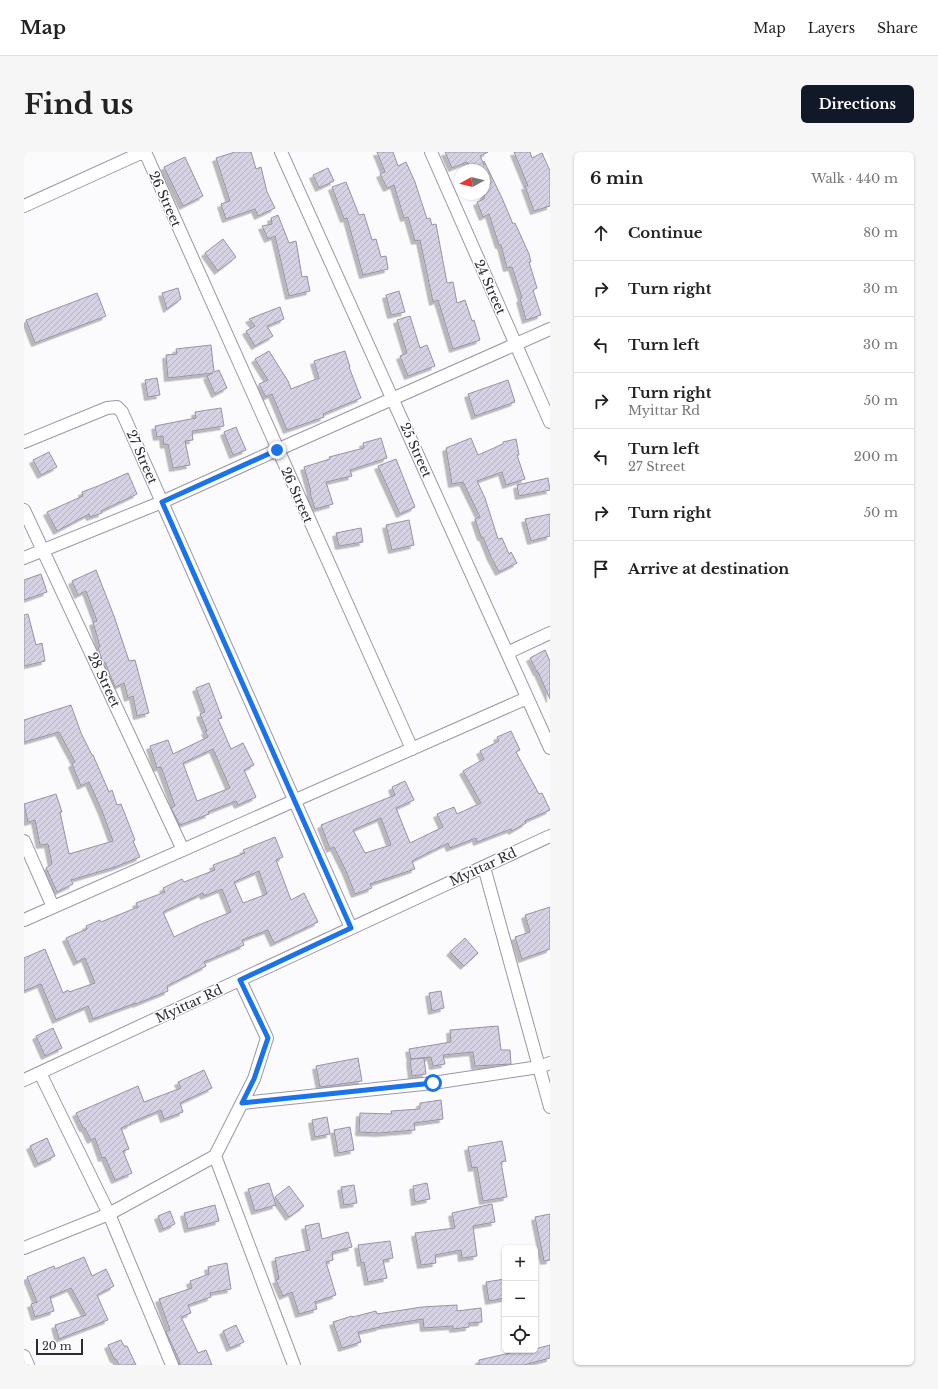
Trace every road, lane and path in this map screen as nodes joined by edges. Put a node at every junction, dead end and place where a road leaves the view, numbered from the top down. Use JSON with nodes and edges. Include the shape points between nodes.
{"nodes":[{"id":1,"x":144,"y":152,"type":"edge"},
{"id":2,"x":281,"y":152,"type":"edge"},
{"id":3,"x":431,"y":152,"type":"edge"},
{"id":4,"x":24,"y":206,"type":"edge"},
{"id":5,"x":550,"y":329,"type":"edge"},
{"id":6,"x":515,"y":344,"type":"junction"},
{"id":7,"x":392,"y":399,"type":"junction"},
{"id":8,"x":550,"y":422,"type":"edge"},
{"id":9,"x":24,"y":442,"type":"edge"},
{"id":10,"x":277,"y":450,"type":"junction"},
{"id":11,"x":162,"y":502,"type":"junction"},
{"id":12,"x":24,"y":510,"type":"edge"},
{"id":13,"x":42,"y":550,"type":"junction"},
{"id":14,"x":24,"y":558,"type":"edge"},
{"id":15,"x":550,"y":633,"type":"edge"},
{"id":16,"x":507,"y":653,"type":"junction"},
{"id":17,"x":528,"y":698,"type":"junction"},
{"id":18,"x":550,"y":748,"type":"edge"},
{"id":19,"x":412,"y":749,"type":"junction"},
{"id":20,"x":295,"y":801,"type":"junction"},
{"id":21,"x":550,"y":836,"type":"edge"},
{"id":22,"x":24,"y":841,"type":"edge"},
{"id":23,"x":183,"y":850,"type":"junction"},
{"id":24,"x":484,"y":867,"type":"junction"},
{"id":25,"x":53,"y":907,"type":"junction"},
{"id":26,"x":24,"y":920,"type":"edge"},
{"id":27,"x":351,"y":928,"type":"junction"},
{"id":28,"x":240,"y":980,"type":"junction"},
{"id":29,"x":544,"y":1065,"type":"edge"},
{"id":30,"x":40,"y":1073,"type":"junction"},
{"id":31,"x":24,"y":1080,"type":"edge"},
{"id":32,"x":242,"y":1103,"type":"junction"},
{"id":33,"x":550,"y":1107,"type":"edge"},
{"id":34,"x":215,"y":1156,"type":"junction"},
{"id":35,"x":109,"y":1214,"type":"junction"},
{"id":36,"x":24,"y":1248,"type":"edge"},
{"id":37,"x":24,"y":1356,"type":"edge"},
{"id":38,"x":28,"y":1365,"type":"edge"},
{"id":39,"x":172,"y":1365,"type":"edge"},
{"id":40,"x":294,"y":1365,"type":"edge"}],
"edges":[{"from":1,"to":4,"type":"street"},
{"from":1,"to":10,"type":"street","name":"26 Street"},
{"from":2,"to":7,"type":"street","name":"25 Street"},
{"from":3,"to":6,"type":"street","name":"24 Street"},
{"from":5,"to":6,"type":"street"},
{"from":6,"to":7,"type":"street"},
{"from":6,"to":8,"type":"street","name":"24 Street"},
{"from":7,"to":10,"type":"street"},
{"from":7,"to":16,"type":"street","name":"25 Street"},
{"from":9,"to":11,"type":"street","name":"27 Street","via":[[107,408],[117,407],[122,412]]},
{"from":10,"to":11,"type":"street"},
{"from":10,"to":19,"type":"street","name":"26 Street"},
{"from":11,"to":13,"type":"street"},
{"from":11,"to":20,"type":"street","name":"27 Street"},
{"from":12,"to":13,"type":"street","name":"28 Street"},
{"from":13,"to":14,"type":"street"},
{"from":13,"to":23,"type":"street","name":"28 Street"},
{"from":15,"to":16,"type":"street"},
{"from":16,"to":17,"type":"street","name":"25 Street"},
{"from":17,"to":18,"type":"street","name":"25 Street"},
{"from":17,"to":19,"type":"street"},
{"from":19,"to":20,"type":"street"},
{"from":20,"to":23,"type":"street"},
{"from":20,"to":27,"type":"street","name":"27 Street"},
{"from":21,"to":24,"type":"street","name":"Myittar Rd"},
{"from":22,"to":25,"type":"street"},
{"from":23,"to":25,"type":"street"},
{"from":24,"to":27,"type":"street","name":"Myittar Rd"},
{"from":24,"to":29,"type":"street"},
{"from":25,"to":26,"type":"street"},
{"from":27,"to":28,"type":"street","name":"Myittar Rd"},
{"from":28,"to":30,"type":"street","name":"Myittar Rd"},
{"from":28,"to":32,"type":"street","via":[[268,1038],[254,1079]]},
{"from":29,"to":32,"type":"street","via":[[433,1083]]},
{"from":29,"to":33,"type":"street"},
{"from":30,"to":31,"type":"street","name":"Myittar Rd"},
{"from":30,"to":35,"type":"street"},
{"from":32,"to":34,"type":"street"},
{"from":34,"to":35,"type":"street"},
{"from":34,"to":40,"type":"street"},
{"from":35,"to":36,"type":"street"},
{"from":35,"to":39,"type":"street"},
{"from":37,"to":38,"type":"street"}]}
